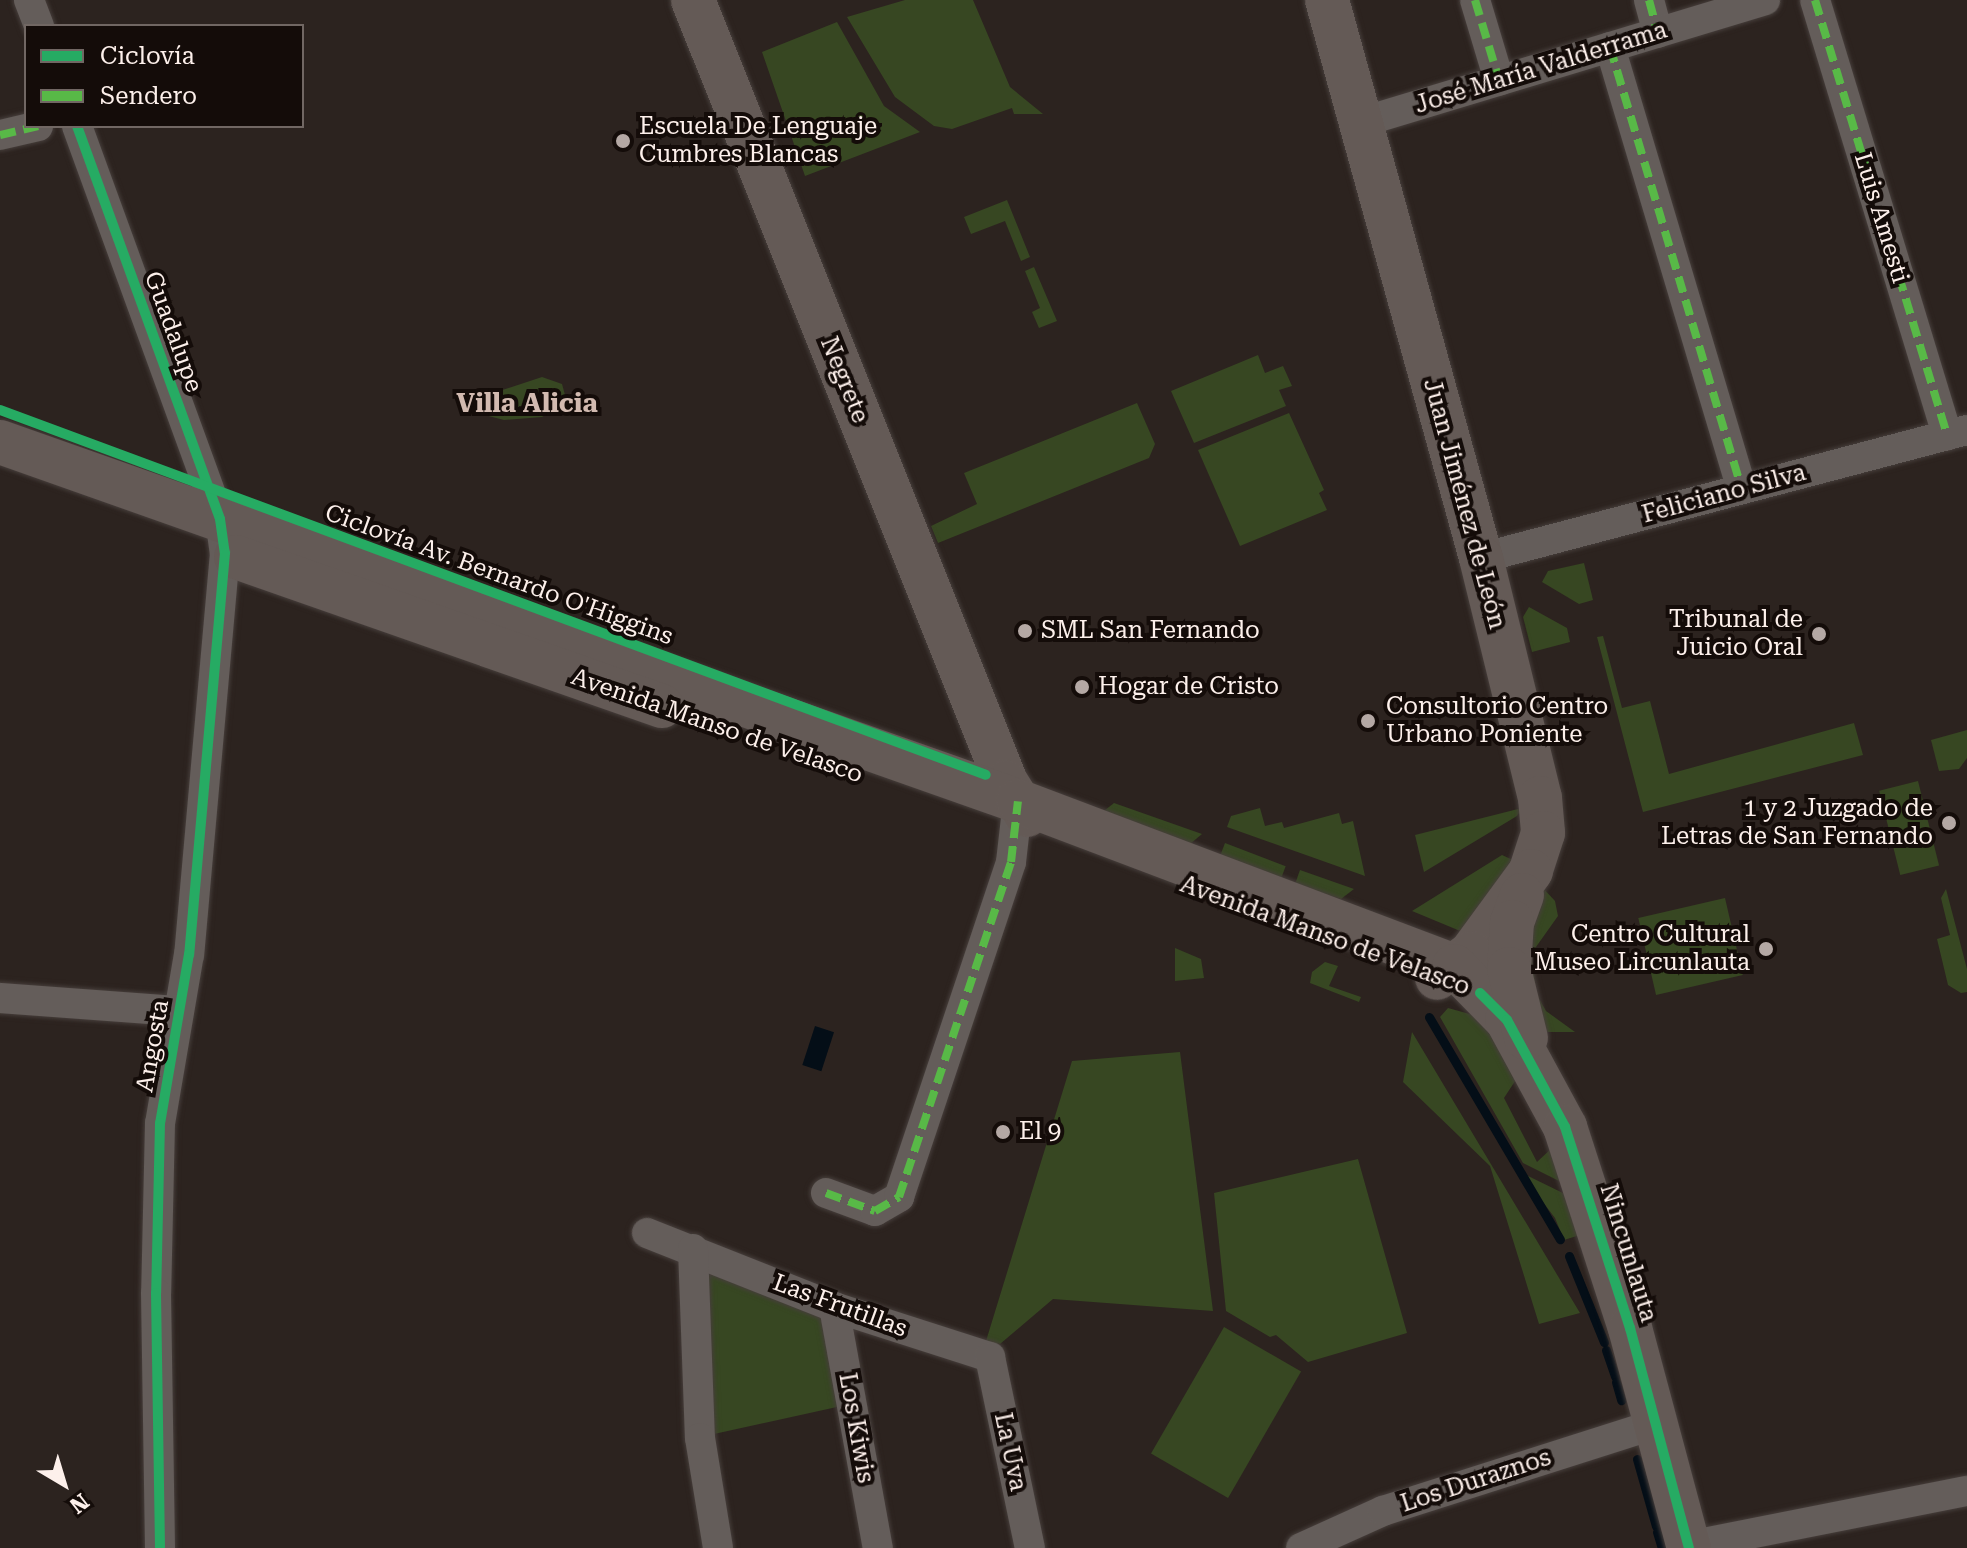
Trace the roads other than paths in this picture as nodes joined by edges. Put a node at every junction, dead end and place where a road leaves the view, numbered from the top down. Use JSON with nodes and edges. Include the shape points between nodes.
{"nodes":[{"id":1,"x":29,"y":0,"type":"edge"},
{"id":2,"x":693,"y":0,"type":"edge"},
{"id":3,"x":1327,"y":0,"type":"edge"},
{"id":4,"x":1475,"y":0,"type":"edge"},
{"id":5,"x":1649,"y":0,"type":"edge"},
{"id":6,"x":1765,"y":0,"type":"edge"},
{"id":7,"x":1815,"y":0,"type":"edge"},
{"id":8,"x":38,"y":24,"type":"edge"},
{"id":9,"x":1658,"y":33,"type":"junction"},
{"id":10,"x":1610,"y":47,"type":"junction"},
{"id":11,"x":1499,"y":80,"type":"junction"},
{"id":12,"x":1362,"y":122,"type":"junction"},
{"id":13,"x":30,"y":128,"type":"edge"},
{"id":14,"x":78,"y":128,"type":"edge"},
{"id":15,"x":0,"y":135,"type":"edge"},
{"id":16,"x":1957,"y":432,"type":"edge"},
{"id":17,"x":0,"y":442,"type":"edge"},
{"id":18,"x":0,"y":474,"type":"edge"},
{"id":19,"x":1742,"y":489,"type":"junction"},
{"id":20,"x":222,"y":536,"type":"junction"},
{"id":21,"x":1481,"y":558,"type":"junction"},
{"id":22,"x":985,"y":772,"type":"junction"},
{"id":23,"x":1028,"y":824,"type":"junction"},
{"id":24,"x":1531,"y":871,"type":"junction"},
{"id":25,"x":1457,"y":979,"type":"junction"},
{"id":26,"x":0,"y":998,"type":"edge"},
{"id":27,"x":179,"y":1011,"type":"junction"},
{"id":28,"x":1537,"y":1067,"type":"junction"},
{"id":29,"x":826,"y":1193,"type":"dead end"},
{"id":30,"x":647,"y":1233,"type":"dead end"},
{"id":31,"x":693,"y":1249,"type":"junction"},
{"id":32,"x":834,"y":1307,"type":"junction"},
{"id":33,"x":990,"y":1357,"type":"joint"},
{"id":34,"x":1656,"y":1424,"type":"junction"},
{"id":35,"x":1967,"y":1491,"type":"edge"},
{"id":36,"x":1688,"y":1547,"type":"edge"},
{"id":37,"x":160,"y":1548,"type":"edge"},
{"id":38,"x":718,"y":1548,"type":"edge"},
{"id":39,"x":878,"y":1548,"type":"edge"},
{"id":40,"x":1030,"y":1548,"type":"edge"},
{"id":41,"x":1301,"y":1548,"type":"edge"}],
"edges":[{"from":1,"to":8,"type":"street"},
{"from":2,"to":22,"type":"main road","name":"Negrete"},
{"from":3,"to":12,"type":"main road","name":"Juan Jiménez de León"},
{"from":4,"to":11,"type":"street"},
{"from":5,"to":9,"type":"street"},
{"from":6,"to":9,"type":"street","name":"José María Valderrama"},
{"from":7,"to":16,"type":"street","name":"Luis Amesti"},
{"from":9,"to":10,"type":"street","name":"José María Valderrama"},
{"from":10,"to":11,"type":"street","name":"José María Valderrama"},
{"from":10,"to":19,"type":"street"},
{"from":11,"to":12,"type":"street","name":"José María Valderrama"},
{"from":12,"to":21,"type":"main road","name":"Juan Jiménez de León"},
{"from":13,"to":15,"type":"street"},
{"from":14,"to":20,"type":"street","name":"Guadalupe"},
{"from":16,"to":19,"type":"street","name":"Feliciano Silva"},
{"from":17,"to":20,"type":"main road","name":"Avenida Manso de Velasco"},
{"from":18,"to":20,"type":"main road","name":"Avenida Manso de Velasco"},
{"from":19,"to":21,"type":"street","name":"Feliciano Silva"},
{"from":20,"to":22,"type":"main road","name":"Avenida Manso de Velasco"},
{"from":20,"to":23,"type":"main road","name":"Avenida Manso de Velasco"},
{"from":20,"to":27,"type":"street","name":"Angosta","via":[[203,829]]},
{"from":21,"to":24,"type":"main road","name":"Juan Jiménez de León","via":[[1540,798],[1543,833]]},
{"from":22,"to":23,"type":"main road","name":"Negrete"},
{"from":23,"to":25,"type":"main road","name":"Avenida Manso de Velasco"},
{"from":23,"to":29,"type":"street","via":[[899,1197],[875,1211]]},
{"from":24,"to":25,"type":"main road","name":"Juan Jiménez de León"},
{"from":24,"to":28,"type":"main road","via":[[1512,922],[1509,969]]},
{"from":25,"to":28,"type":"main road","name":"Nincunlauta","via":[[1507,1020]]},
{"from":26,"to":27,"type":"street"},
{"from":27,"to":37,"type":"street","name":"Angosta","via":[[160,1123]]},
{"from":28,"to":34,"type":"main road","name":"Nincunlauta","via":[[1590,1192]]},
{"from":30,"to":31,"type":"street","name":"Las Frutillas"},
{"from":31,"to":32,"type":"street","name":"Las Frutillas"},
{"from":31,"to":38,"type":"street","via":[[700,1438]]},
{"from":32,"to":33,"type":"street","name":"Las Frutillas"},
{"from":32,"to":39,"type":"street","name":"Los Kiwis"},
{"from":33,"to":40,"type":"street","name":"La Uva"},
{"from":34,"to":36,"type":"main road","name":"Nincunlauta"},
{"from":34,"to":41,"type":"street","name":"Los Duraznos","via":[[1383,1511]]},
{"from":35,"to":36,"type":"street"}]}
